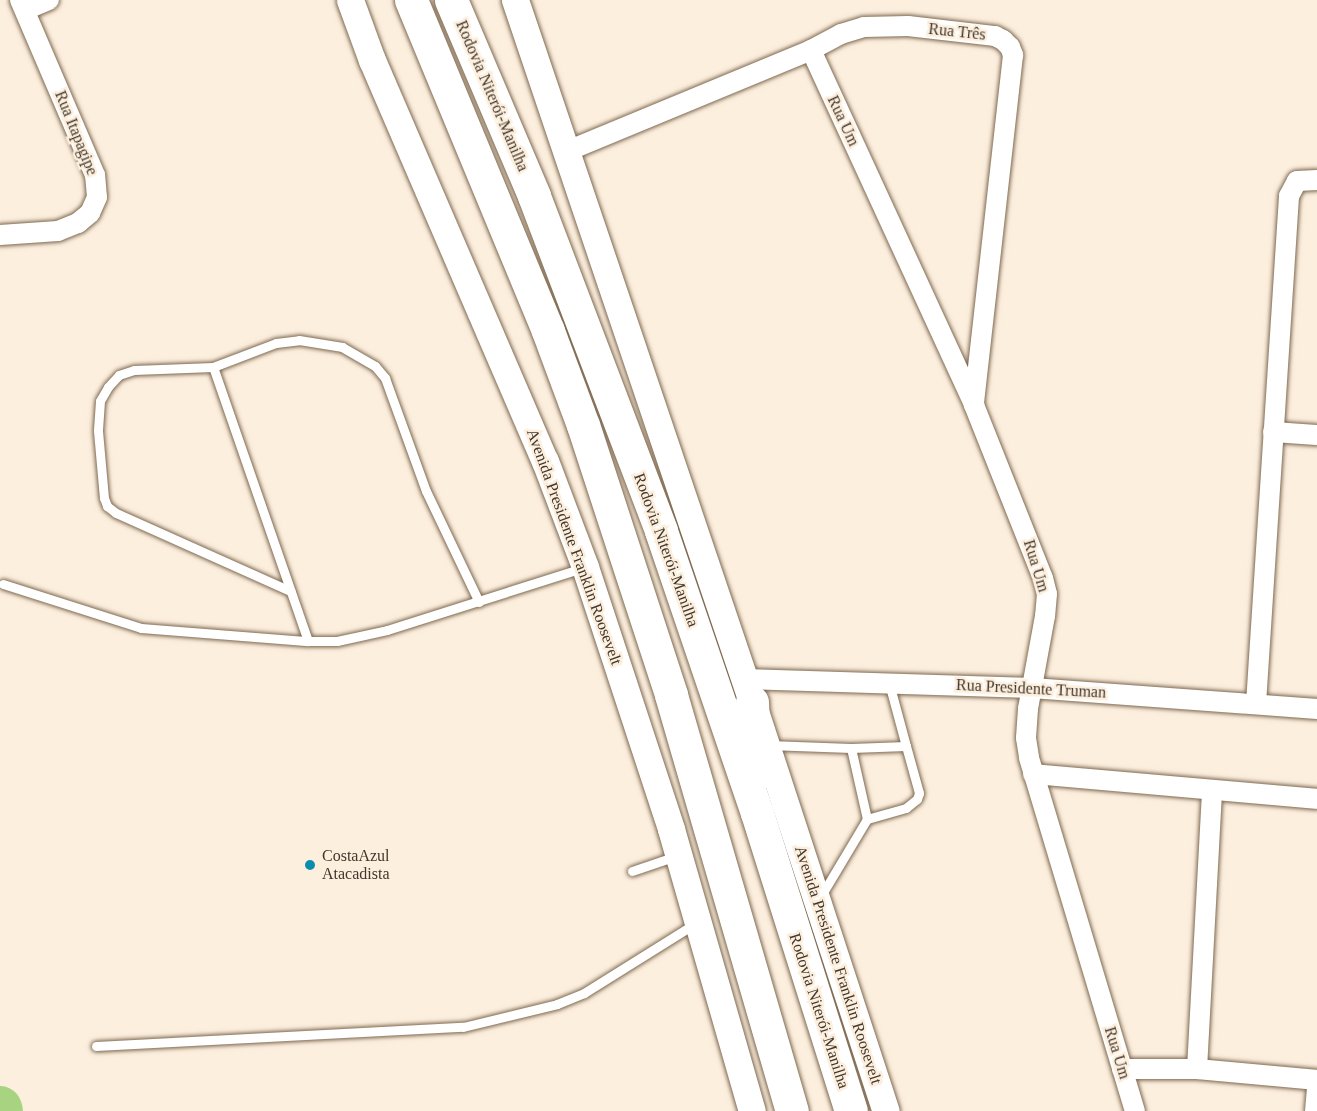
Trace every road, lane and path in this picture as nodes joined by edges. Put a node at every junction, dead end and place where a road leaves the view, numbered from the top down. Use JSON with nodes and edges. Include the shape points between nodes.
{"nodes":[{"id":1,"x":49,"y":0,"type":"edge"},
{"id":2,"x":350,"y":0,"type":"edge"},
{"id":3,"x":411,"y":0,"type":"edge"},
{"id":4,"x":451,"y":0,"type":"edge"},
{"id":5,"x":515,"y":0,"type":"edge"},
{"id":6,"x":22,"y":5,"type":"edge"},
{"id":7,"x":810,"y":50,"type":"junction"},
{"id":8,"x":565,"y":152,"type":"junction"},
{"id":9,"x":1317,"y":180,"type":"edge"},
{"id":10,"x":0,"y":235,"type":"edge"},
{"id":11,"x":213,"y":367,"type":"junction"},
{"id":12,"x":974,"y":405,"type":"junction"},
{"id":13,"x":1274,"y":432,"type":"junction"},
{"id":14,"x":1317,"y":435,"type":"edge"},
{"id":15,"x":585,"y":567,"type":"junction"},
{"id":16,"x":3,"y":584,"type":"dead end"},
{"id":17,"x":291,"y":591,"type":"junction"},
{"id":18,"x":479,"y":602,"type":"junction"},
{"id":19,"x":308,"y":641,"type":"junction"},
{"id":20,"x":889,"y":683,"type":"junction"},
{"id":21,"x":1032,"y":688,"type":"junction"},
{"id":22,"x":748,"y":690,"type":"junction"},
{"id":23,"x":1256,"y":704,"type":"junction"},
{"id":24,"x":1317,"y":709,"type":"edge"},
{"id":25,"x":766,"y":744,"type":"junction"},
{"id":26,"x":906,"y":746,"type":"junction"},
{"id":27,"x":852,"y":748,"type":"junction"},
{"id":28,"x":1033,"y":774,"type":"junction"},
{"id":29,"x":1212,"y":790,"type":"junction"},
{"id":30,"x":1317,"y":799,"type":"edge"},
{"id":31,"x":757,"y":813,"type":"junction"},
{"id":32,"x":867,"y":819,"type":"junction"},
{"id":33,"x":678,"y":856,"type":"junction"},
{"id":34,"x":632,"y":871,"type":"dead end"},
{"id":35,"x":817,"y":902,"type":"junction"},
{"id":36,"x":698,"y":922,"type":"junction"},
{"id":37,"x":96,"y":1046,"type":"dead end"},
{"id":38,"x":1122,"y":1069,"type":"junction"},
{"id":39,"x":1197,"y":1069,"type":"junction"},
{"id":40,"x":1317,"y":1080,"type":"edge"},
{"id":41,"x":1317,"y":1086,"type":"edge"},
{"id":42,"x":752,"y":1111,"type":"edge"},
{"id":43,"x":792,"y":1111,"type":"edge"},
{"id":44,"x":851,"y":1111,"type":"edge"},
{"id":45,"x":886,"y":1111,"type":"edge"},
{"id":46,"x":1135,"y":1111,"type":"edge"},
{"id":47,"x":1315,"y":1111,"type":"edge"}],
"edges":[{"from":1,"to":6,"type":"street"},
{"from":2,"to":15,"type":"street","name":"Avenida Presidente Franklin Roosevelt","via":[[372,60],[545,462]]},
{"from":3,"to":43,"type":"highway","via":[[583,424],[671,695]]},
{"from":4,"to":31,"type":"highway","name":"Rodovia Niterói-Manilha","via":[[534,196],[661,531]]},
{"from":5,"to":8,"type":"street","name":"Avenida Presidente Franklin Roosevelt"},
{"from":6,"to":10,"type":"street","name":"Rua Itapagipe","via":[[95,175],[97,197],[90,213],[58,231]]},
{"from":7,"to":8,"type":"street","name":"Rua Três"},
{"from":7,"to":12,"type":"street","name":"Rua Um"},
{"from":7,"to":12,"type":"street","name":"Rua Três","via":[[841,34],[877,26],[995,36],[1010,47],[1013,55]]},
{"from":8,"to":22,"type":"street","name":"Avenida Presidente Franklin Roosevelt"},
{"from":9,"to":13,"type":"street","via":[[1297,182],[1289,196]]},
{"from":11,"to":17,"type":"lane"},
{"from":11,"to":17,"type":"lane","via":[[134,370],[119,375],[108,387],[100,401],[98,431],[107,506]]},
{"from":11,"to":18,"type":"lane","via":[[276,343],[299,340],[342,347],[375,366],[385,378],[426,491]]},
{"from":12,"to":21,"type":"street","name":"Rua Um","via":[[1047,594]]},
{"from":13,"to":14,"type":"street"},
{"from":13,"to":23,"type":"street"},
{"from":15,"to":18,"type":"lane"},
{"from":15,"to":33,"type":"street","name":"Avenida Presidente Franklin Roosevelt"},
{"from":16,"to":19,"type":"lane","via":[[141,628]]},
{"from":17,"to":19,"type":"lane"},
{"from":18,"to":19,"type":"lane","via":[[387,630],[337,641]]},
{"from":20,"to":21,"type":"street","name":"Rua Presidente Truman"},
{"from":20,"to":22,"type":"street","name":"Rua Presidente Truman"},
{"from":20,"to":26,"type":"lane"},
{"from":21,"to":23,"type":"street","name":"Rua Presidente Truman"},
{"from":21,"to":28,"type":"street","name":"Rua Um","via":[[1026,738]]},
{"from":22,"to":25,"type":"street","name":"Avenida Presidente Franklin Roosevelt"},
{"from":22,"to":31,"type":"highway"},
{"from":23,"to":24,"type":"street","name":"Rua Presidente Truman"},
{"from":25,"to":27,"type":"lane"},
{"from":25,"to":35,"type":"street","name":"Avenida Presidente Franklin Roosevelt"},
{"from":26,"to":27,"type":"lane"},
{"from":26,"to":32,"type":"lane","via":[[919,793],[917,799],[906,808]]},
{"from":27,"to":32,"type":"lane"},
{"from":28,"to":29,"type":"street"},
{"from":28,"to":38,"type":"street","name":"Rua Um"},
{"from":29,"to":30,"type":"street"},
{"from":29,"to":39,"type":"street"},
{"from":31,"to":44,"type":"highway","name":"Rodovia Niterói-Manilha"},
{"from":32,"to":35,"type":"lane"},
{"from":33,"to":34,"type":"lane"},
{"from":33,"to":36,"type":"street","name":"Avenida Presidente Franklin Roosevelt"},
{"from":35,"to":45,"type":"street","name":"Avenida Presidente Franklin Roosevelt"},
{"from":36,"to":37,"type":"lane","via":[[584,993],[557,1004],[463,1027]]},
{"from":36,"to":42,"type":"street","name":"Avenida Presidente Franklin Roosevelt"},
{"from":38,"to":39,"type":"street"},
{"from":38,"to":46,"type":"street","name":"Rua Um"},
{"from":39,"to":40,"type":"street"},
{"from":41,"to":47,"type":"street"}]}
